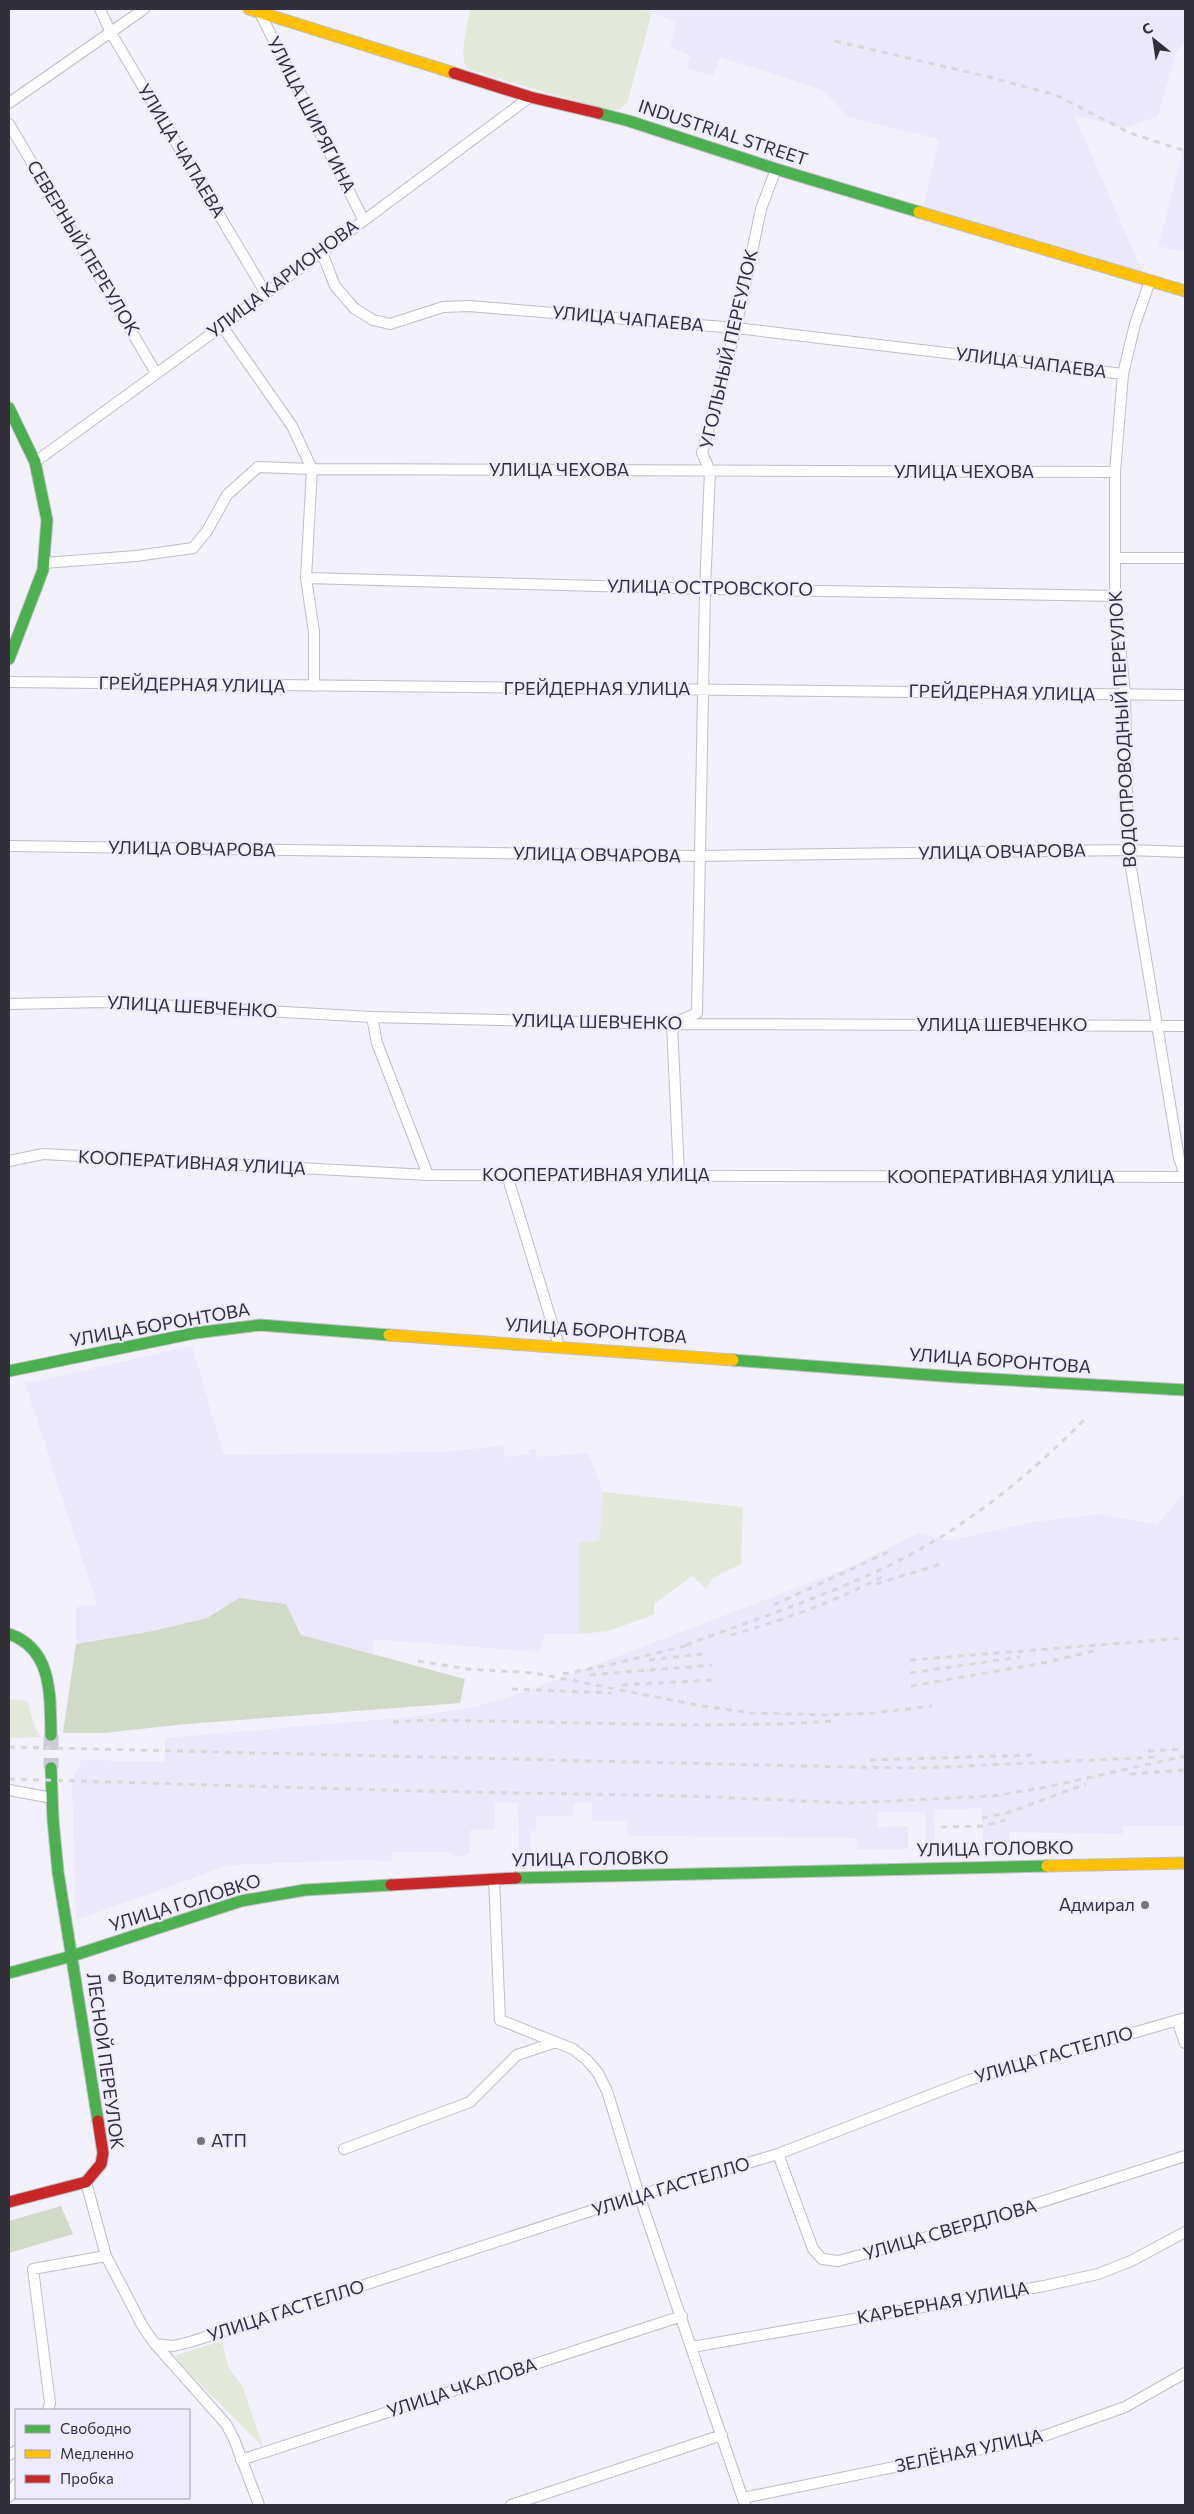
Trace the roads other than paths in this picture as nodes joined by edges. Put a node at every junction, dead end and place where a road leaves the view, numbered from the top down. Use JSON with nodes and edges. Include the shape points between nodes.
{"nodes":[{"id":1,"x":100,"y":9,"type":"edge"},
{"id":2,"x":144,"y":9,"type":"edge"},
{"id":3,"x":254,"y":10,"type":"edge"},
{"id":4,"x":111,"y":32,"type":"junction"},
{"id":5,"x":530,"y":97,"type":"junction"},
{"id":6,"x":9,"y":103,"type":"edge"},
{"id":7,"x":9,"y":124,"type":"edge"},
{"id":8,"x":776,"y":169,"type":"junction"},
{"id":9,"x":363,"y":219,"type":"junction"},
{"id":10,"x":321,"y":250,"type":"junction"},
{"id":11,"x":1150,"y":281,"type":"junction"},
{"id":12,"x":1185,"y":291,"type":"edge"},
{"id":13,"x":265,"y":292,"type":"junction"},
{"id":14,"x":222,"y":326,"type":"junction"},
{"id":15,"x":736,"y":328,"type":"junction"},
{"id":16,"x":156,"y":373,"type":"junction"},
{"id":17,"x":1124,"y":374,"type":"junction"},
{"id":18,"x":9,"y":408,"type":"edge"},
{"id":19,"x":35,"y":462,"type":"junction"},
{"id":20,"x":312,"y":469,"type":"junction"},
{"id":21,"x":710,"y":471,"type":"junction"},
{"id":22,"x":1115,"y":472,"type":"junction"},
{"id":23,"x":1115,"y":558,"type":"junction"},
{"id":24,"x":1185,"y":558,"type":"edge"},
{"id":25,"x":44,"y":563,"type":"junction"},
{"id":26,"x":306,"y":578,"type":"junction"},
{"id":27,"x":705,"y":589,"type":"junction"},
{"id":28,"x":1115,"y":596,"type":"junction"},
{"id":29,"x":9,"y":659,"type":"edge"},
{"id":30,"x":9,"y":682,"type":"edge"},
{"id":31,"x":314,"y":686,"type":"junction"},
{"id":32,"x":703,"y":690,"type":"junction"},
{"id":33,"x":1125,"y":694,"type":"junction"},
{"id":34,"x":1185,"y":695,"type":"edge"},
{"id":35,"x":9,"y":846,"type":"edge"},
{"id":36,"x":1128,"y":850,"type":"junction"},
{"id":37,"x":1185,"y":852,"type":"edge"},
{"id":38,"x":699,"y":856,"type":"junction"},
{"id":39,"x":9,"y":1004,"type":"edge"},
{"id":40,"x":372,"y":1017,"type":"junction"},
{"id":41,"x":672,"y":1024,"type":"junction"},
{"id":42,"x":1156,"y":1026,"type":"junction"},
{"id":43,"x":1185,"y":1026,"type":"edge"},
{"id":44,"x":9,"y":1161,"type":"edge"},
{"id":45,"x":428,"y":1175,"type":"junction"},
{"id":46,"x":507,"y":1175,"type":"junction"},
{"id":47,"x":678,"y":1175,"type":"junction"},
{"id":48,"x":1185,"y":1176,"type":"edge"},
{"id":49,"x":559,"y":1346,"type":"junction"},
{"id":50,"x":9,"y":1371,"type":"edge"},
{"id":51,"x":1185,"y":1390,"type":"edge"},
{"id":52,"x":9,"y":1634,"type":"edge"},
{"id":53,"x":50,"y":1735,"type":"tunnel mouth"},
{"id":54,"x":51,"y":1768,"type":"tunnel mouth"},
{"id":55,"x":9,"y":1790,"type":"edge"},
{"id":56,"x":52,"y":1798,"type":"junction"},
{"id":57,"x":1185,"y":1863,"type":"edge"},
{"id":58,"x":494,"y":1878,"type":"junction"},
{"id":59,"x":72,"y":1956,"type":"junction"},
{"id":60,"x":9,"y":1973,"type":"edge"},
{"id":61,"x":1181,"y":2019,"type":"edge"},
{"id":62,"x":558,"y":2042,"type":"junction"},
{"id":63,"x":1185,"y":2043,"type":"edge"},
{"id":64,"x":344,"y":2149,"type":"dead end"},
{"id":65,"x":778,"y":2154,"type":"junction"},
{"id":66,"x":1185,"y":2156,"type":"edge"},
{"id":67,"x":86,"y":2182,"type":"junction"},
{"id":68,"x":639,"y":2195,"type":"junction"},
{"id":69,"x":9,"y":2202,"type":"edge"},
{"id":70,"x":1185,"y":2232,"type":"edge"},
{"id":71,"x":106,"y":2256,"type":"junction"},
{"id":72,"x":682,"y":2316,"type":"junction"},
{"id":73,"x":155,"y":2344,"type":"junction"},
{"id":74,"x":692,"y":2347,"type":"junction"},
{"id":75,"x":1185,"y":2373,"type":"edge"},
{"id":76,"x":48,"y":2409,"type":"edge"},
{"id":77,"x":722,"y":2435,"type":"junction"},
{"id":78,"x":241,"y":2460,"type":"junction"},
{"id":79,"x":15,"y":2486,"type":"edge"},
{"id":80,"x":9,"y":2497,"type":"edge"},
{"id":81,"x":744,"y":2502,"type":"edge"},
{"id":82,"x":259,"y":2505,"type":"edge"},
{"id":83,"x":511,"y":2505,"type":"edge"}],
"edges":[{"from":1,"to":4,"type":"street","name":"УЛИЦА ЧАПАЕВА"},
{"from":2,"to":4,"type":"street"},
{"from":3,"to":5,"type":"street","name":"INDUSTRIAL STREET"},
{"from":3,"to":9,"type":"street","name":"УЛИЦА ШИРЯГИНА"},
{"from":4,"to":6,"type":"street"},
{"from":4,"to":13,"type":"street","name":"УЛИЦА ЧАПАЕВА"},
{"from":5,"to":8,"type":"street","name":"INDUSTRIAL STREET","via":[[628,121]]},
{"from":5,"to":9,"type":"street","name":"УЛИЦА КАРИОНОВА"},
{"from":7,"to":16,"type":"street","name":"СЕВЕРНЫЙ ПЕРЕУЛОК"},
{"from":8,"to":11,"type":"street","name":"INDUSTRIAL STREET"},
{"from":8,"to":15,"type":"street","name":"УГОЛЬНЫЙ ПЕРЕУЛОК","via":[[761,209]]},
{"from":9,"to":10,"type":"street","name":"УЛИЦА КАРИОНОВА"},
{"from":10,"to":13,"type":"street","name":"УЛИЦА КАРИОНОВА"},
{"from":10,"to":15,"type":"street","name":"УЛИЦА ЧАПАЕВА","via":[[335,286],[354,308],[373,320],[390,324],[443,307],[468,306]]},
{"from":11,"to":12,"type":"street","name":"INDUSTRIAL STREET"},
{"from":11,"to":17,"type":"street","name":"ВОДОПРОВОДНЫЙ ПЕРЕУЛОК","via":[[1135,324]]},
{"from":13,"to":14,"type":"street","name":"УЛИЦА КАРИОНОВА"},
{"from":14,"to":16,"type":"street","name":"УЛИЦА КАРИОНОВА"},
{"from":14,"to":20,"type":"street","via":[[292,426]]},
{"from":15,"to":17,"type":"street","name":"УЛИЦА ЧАПАЕВА"},
{"from":15,"to":21,"type":"street","name":"УГОЛЬНЫЙ ПЕРЕУЛОК","via":[[702,453]]},
{"from":16,"to":19,"type":"street","name":"УЛИЦА КАРИОНОВА"},
{"from":17,"to":22,"type":"street","name":"ВОДОПРОВОДНЫЙ ПЕРЕУЛОК"},
{"from":18,"to":19,"type":"street"},
{"from":19,"to":25,"type":"street","via":[[47,520]]},
{"from":20,"to":21,"type":"street","name":"УЛИЦА ЧЕХОВА"},
{"from":20,"to":25,"type":"street","name":"УЛИЦА ЧЕХОВА","via":[[258,467],[227,495],[207,531],[193,548]]},
{"from":20,"to":26,"type":"street"},
{"from":21,"to":22,"type":"street","name":"УЛИЦА ЧЕХОВА"},
{"from":21,"to":27,"type":"street","name":"УГОЛЬНЫЙ ПЕРЕУЛОК"},
{"from":22,"to":23,"type":"street","name":"ВОДОПРОВОДНЫЙ ПЕРЕУЛОК"},
{"from":23,"to":24,"type":"street"},
{"from":23,"to":28,"type":"street","name":"ВОДОПРОВОДНЫЙ ПЕРЕУЛОК"},
{"from":25,"to":29,"type":"street"},
{"from":26,"to":27,"type":"street","name":"УЛИЦА ОСТРОВСКОГО"},
{"from":26,"to":31,"type":"street","via":[[314,632]]},
{"from":27,"to":28,"type":"street","name":"УЛИЦА ОСТРОВСКОГО"},
{"from":27,"to":32,"type":"street","name":"УГОЛЬНЫЙ ПЕРЕУЛОК"},
{"from":28,"to":33,"type":"street","name":"ВОДОПРОВОДНЫЙ ПЕРЕУЛОК"},
{"from":30,"to":31,"type":"street","name":"ГРЕЙДЕРНАЯ УЛИЦА"},
{"from":31,"to":32,"type":"street","name":"ГРЕЙДЕРНАЯ УЛИЦА"},
{"from":32,"to":33,"type":"street","name":"ГРЕЙДЕРНАЯ УЛИЦА"},
{"from":32,"to":38,"type":"street","name":"УГОЛЬНЫЙ ПЕРЕУЛОК"},
{"from":33,"to":34,"type":"street","name":"ГРЕЙДЕРНАЯ УЛИЦА"},
{"from":33,"to":36,"type":"street","name":"ВОДОПРОВОДНЫЙ ПЕРЕУЛОК"},
{"from":35,"to":38,"type":"street","name":"УЛИЦА ОВЧАРОВА"},
{"from":36,"to":37,"type":"street","name":"УЛИЦА ОВЧАРОВА"},
{"from":36,"to":38,"type":"street","name":"УЛИЦА ОВЧАРОВА"},
{"from":36,"to":42,"type":"street","name":"ВОДОПРОВОДНЫЙ ПЕРЕУЛОК"},
{"from":38,"to":41,"type":"street","name":"УГОЛЬНЫЙ ПЕРЕУЛОК","via":[[697,1013]]},
{"from":39,"to":40,"type":"street","name":"УЛИЦА ШЕВЧЕНКО","via":[[107,1002]]},
{"from":40,"to":41,"type":"street","name":"УЛИЦА ШЕВЧЕНКО"},
{"from":40,"to":45,"type":"street","via":[[376,1043]]},
{"from":41,"to":42,"type":"street","name":"УЛИЦА ШЕВЧЕНКО"},
{"from":41,"to":47,"type":"street"},
{"from":42,"to":43,"type":"street","name":"УЛИЦА ШЕВЧЕНКО"},
{"from":42,"to":48,"type":"street","name":"ВОДОПРОВОДНЫЙ ПЕРЕУЛОК"},
{"from":44,"to":45,"type":"street","name":"КООПЕРАТИВНАЯ УЛИЦА","via":[[43,1154]]},
{"from":45,"to":46,"type":"street","name":"КООПЕРАТИВНАЯ УЛИЦА"},
{"from":46,"to":47,"type":"street","name":"КООПЕРАТИВНАЯ УЛИЦА"},
{"from":46,"to":49,"type":"street"},
{"from":47,"to":48,"type":"street","name":"КООПЕРАТИВНАЯ УЛИЦА"},
{"from":49,"to":50,"type":"street","name":"УЛИЦА БОРОНТОВА","via":[[260,1325],[196,1333]]},
{"from":49,"to":51,"type":"street","name":"УЛИЦА БОРОНТОВА","via":[[966,1378]]},
{"from":52,"to":53,"type":"street","via":[[29,1642],[44,1664]]},
{"from":54,"to":56,"type":"street","name":"ЛЕСНОЙ ПЕРЕУЛОК"},
{"from":55,"to":56,"type":"street"},
{"from":56,"to":59,"type":"street","name":"ЛЕСНОЙ ПЕРЕУЛОК","via":[[56,1865]]},
{"from":57,"to":58,"type":"street","name":"УЛИЦА ГОЛОВКО"},
{"from":58,"to":59,"type":"street","name":"УЛИЦА ГОЛОВКО","via":[[280,1893],[241,1901]]},
{"from":58,"to":62,"type":"street","via":[[500,2020]]},
{"from":59,"to":60,"type":"street","name":"УЛИЦА ГОЛОВКО"},
{"from":59,"to":67,"type":"street","name":"ЛЕСНОЙ ПЕРЕУЛОК","via":[[103,2153],[101,2164]]},
{"from":61,"to":63,"type":"street"},
{"from":61,"to":65,"type":"street","name":"УЛИЦА ГАСТЕЛЛО","via":[[969,2080]]},
{"from":62,"to":64,"type":"street","via":[[517,2055],[470,2102]]},
{"from":62,"to":68,"type":"street","via":[[587,2060],[601,2079],[614,2110]]},
{"from":65,"to":66,"type":"street","name":"УЛИЦА СВЕРДЛОВА","via":[[813,2249],[822,2259],[838,2261],[957,2229]]},
{"from":65,"to":68,"type":"street","name":"УЛИЦА ГАСТЕЛЛО"},
{"from":67,"to":69,"type":"street"},
{"from":67,"to":71,"type":"street"},
{"from":68,"to":72,"type":"street"},
{"from":68,"to":73,"type":"street","name":"УЛИЦА ГАСТЕЛЛО","via":[[190,2342],[173,2346]]},
{"from":70,"to":74,"type":"street","name":"КАРЬЕРНАЯ УЛИЦА","via":[[1131,2261],[1098,2274]]},
{"from":71,"to":73,"type":"street"},
{"from":71,"to":76,"type":"street","via":[[33,2269]]},
{"from":72,"to":74,"type":"street"},
{"from":72,"to":78,"type":"street","name":"УЛИЦА ЧКАЛОВА"},
{"from":73,"to":78,"type":"street","via":[[218,2412],[234,2439]]},
{"from":74,"to":77,"type":"street"},
{"from":75,"to":81,"type":"street","name":"ЗЕЛЁНАЯ УЛИЦА","via":[[1125,2407],[1041,2438]]},
{"from":77,"to":81,"type":"street"},
{"from":77,"to":83,"type":"street"},
{"from":78,"to":82,"type":"street"},
{"from":79,"to":80,"type":"street"}]}
